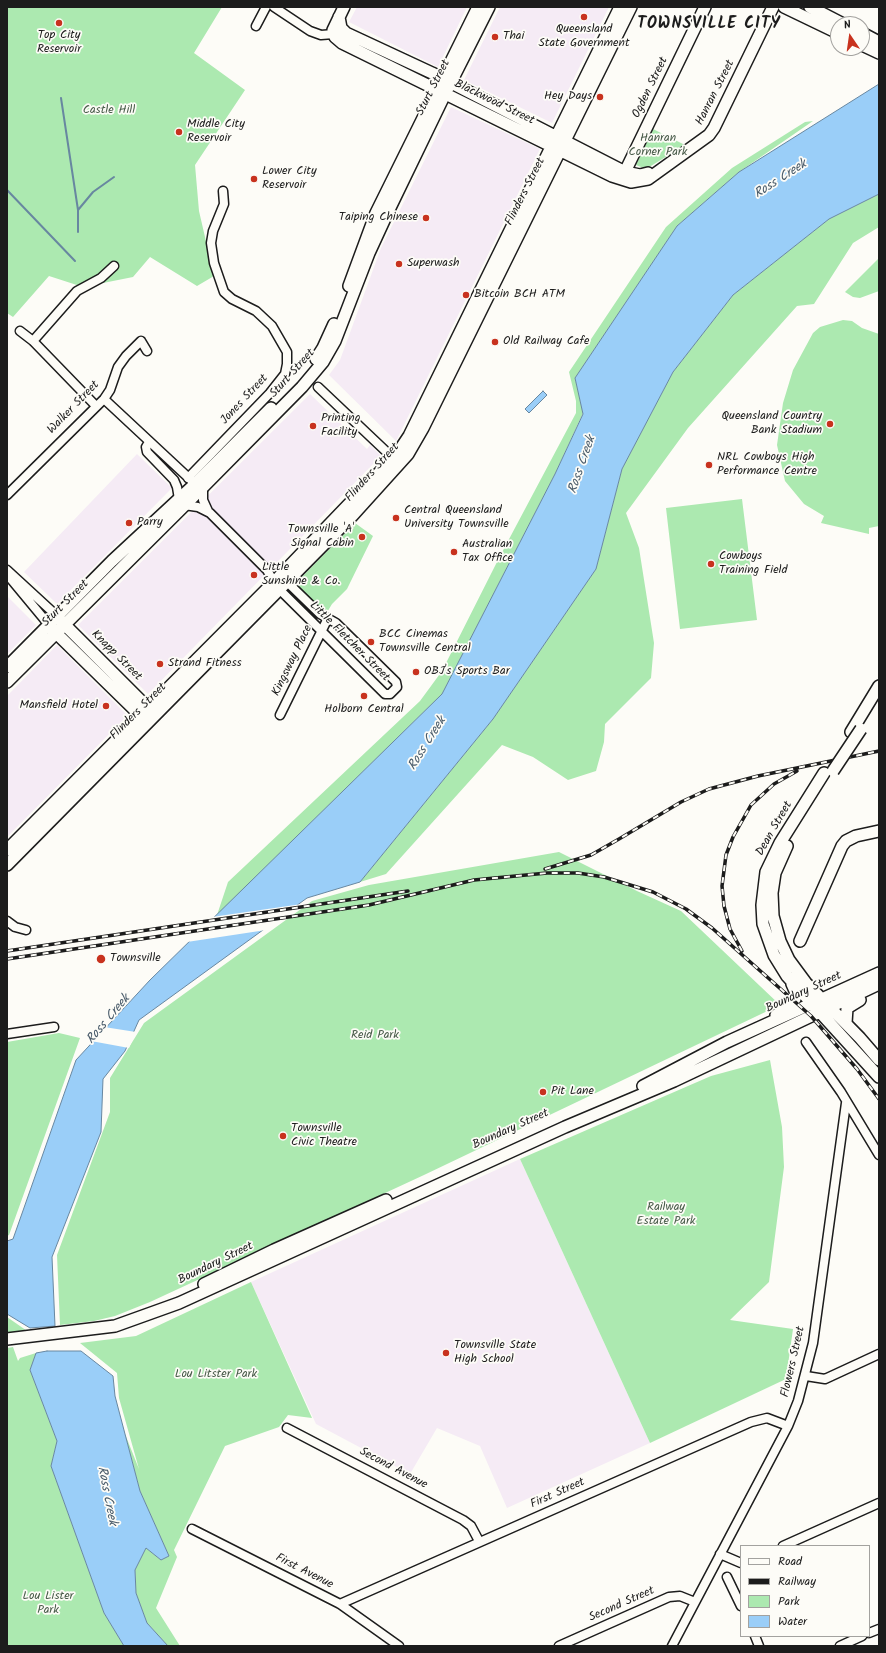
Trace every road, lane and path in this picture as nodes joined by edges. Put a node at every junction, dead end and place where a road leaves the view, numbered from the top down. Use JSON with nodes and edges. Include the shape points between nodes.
{"nodes":[{"id":1,"x":266,"y":7,"type":"edge"},
{"id":2,"x":274,"y":7,"type":"edge"},
{"id":3,"x":478,"y":7,"type":"edge"},
{"id":4,"x":490,"y":7,"type":"edge"},
{"id":5,"x":620,"y":7,"type":"edge"},
{"id":6,"x":631,"y":7,"type":"edge"},
{"id":7,"x":705,"y":7,"type":"edge"},
{"id":8,"x":773,"y":7,"type":"edge"},
{"id":9,"x":784,"y":7,"type":"edge"},
{"id":10,"x":810,"y":7,"type":"edge"},
{"id":11,"x":341,"y":12,"type":"edge"},
{"id":12,"x":830,"y":17,"type":"edge"},
{"id":13,"x":256,"y":26,"type":"dead end"},
{"id":14,"x":830,"y":30,"type":"edge"},
{"id":15,"x":343,"y":36,"type":"junction"},
{"id":16,"x":870,"y":42,"type":"edge"},
{"id":17,"x":878,"y":50,"type":"edge"},
{"id":18,"x":446,"y":81,"type":"junction"},
{"id":19,"x":441,"y":92,"type":"junction"},
{"id":20,"x":559,"y":143,"type":"junction"},
{"id":21,"x":623,"y":176,"type":"junction"},
{"id":22,"x":223,"y":191,"type":"dead end"},
{"id":23,"x":114,"y":266,"type":"dead end"},
{"id":24,"x":20,"y":331,"type":"dead end"},
{"id":25,"x":33,"y":341,"type":"junction"},
{"id":26,"x":147,"y":351,"type":"dead end"},
{"id":27,"x":318,"y":387,"type":"dead end"},
{"id":28,"x":104,"y":399,"type":"junction"},
{"id":29,"x":96,"y":406,"type":"junction"},
{"id":30,"x":424,"y":428,"type":"junction"},
{"id":31,"x":149,"y":442,"type":"junction"},
{"id":32,"x":393,"y":458,"type":"junction"},
{"id":33,"x":174,"y":480,"type":"junction"},
{"id":34,"x":192,"y":481,"type":"junction"},
{"id":35,"x":7,"y":495,"type":"edge"},
{"id":36,"x":181,"y":502,"type":"junction"},
{"id":37,"x":210,"y":513,"type":"junction"},
{"id":38,"x":7,"y":570,"type":"edge"},
{"id":39,"x":7,"y":574,"type":"edge"},
{"id":40,"x":280,"y":582,"type":"junction"},
{"id":41,"x":40,"y":601,"type":"junction"},
{"id":42,"x":34,"y":608,"type":"junction"},
{"id":43,"x":328,"y":618,"type":"junction"},
{"id":44,"x":61,"y":620,"type":"junction"},
{"id":45,"x":53,"y":629,"type":"junction"},
{"id":46,"x":321,"y":631,"type":"junction"},
{"id":47,"x":80,"y":639,"type":"junction"},
{"id":48,"x":72,"y":648,"type":"junction"},
{"id":49,"x":7,"y":667,"type":"edge"},
{"id":50,"x":7,"y":682,"type":"edge"},
{"id":51,"x":879,"y":686,"type":"edge"},
{"id":52,"x":879,"y":701,"type":"edge"},
{"id":53,"x":148,"y":715,"type":"junction"},
{"id":54,"x":280,"y":715,"type":"dead end"},
{"id":55,"x":856,"y":730,"type":"junction"},
{"id":56,"x":829,"y":772,"type":"junction"},
{"id":57,"x":879,"y":831,"type":"edge"},
{"id":58,"x":7,"y":850,"type":"edge"},
{"id":59,"x":7,"y":865,"type":"edge"},
{"id":60,"x":7,"y":921,"type":"edge"},
{"id":61,"x":26,"y":930,"type":"dead end"},
{"id":62,"x":800,"y":941,"type":"dead end"},
{"id":63,"x":879,"y":973,"type":"edge"},
{"id":64,"x":790,"y":980,"type":"junction"},
{"id":65,"x":879,"y":984,"type":"edge"},
{"id":66,"x":879,"y":991,"type":"edge"},
{"id":67,"x":826,"y":1003,"type":"junction"},
{"id":68,"x":815,"y":1008,"type":"junction"},
{"id":69,"x":846,"y":1023,"type":"junction"},
{"id":70,"x":54,"y":1027,"type":"dead end"},
{"id":71,"x":7,"y":1034,"type":"edge"},
{"id":72,"x":736,"y":1038,"type":"junction"},
{"id":73,"x":806,"y":1042,"type":"dead end"},
{"id":74,"x":879,"y":1060,"type":"edge"},
{"id":75,"x":879,"y":1077,"type":"edge"},
{"id":76,"x":846,"y":1103,"type":"junction"},
{"id":77,"x":879,"y":1155,"type":"edge"},
{"id":78,"x":155,"y":1312,"type":"junction"},
{"id":79,"x":7,"y":1340,"type":"edge"},
{"id":80,"x":879,"y":1354,"type":"edge"},
{"id":81,"x":806,"y":1376,"type":"junction"},
{"id":82,"x":788,"y":1426,"type":"junction"},
{"id":83,"x":287,"y":1428,"type":"dead end"},
{"id":84,"x":879,"y":1503,"type":"edge"},
{"id":85,"x":192,"y":1529,"type":"dead end"},
{"id":86,"x":479,"y":1541,"type":"junction"},
{"id":87,"x":785,"y":1545,"type":"edge"},
{"id":88,"x":720,"y":1554,"type":"junction"},
{"id":89,"x":740,"y":1563,"type":"edge"},
{"id":90,"x":727,"y":1577,"type":"dead end"},
{"id":91,"x":695,"y":1602,"type":"junction"},
{"id":92,"x":340,"y":1604,"type":"junction"},
{"id":93,"x":740,"y":1604,"type":"edge"},
{"id":94,"x":860,"y":1637,"type":"edge"},
{"id":95,"x":399,"y":1646,"type":"edge"},
{"id":96,"x":559,"y":1646,"type":"edge"},
{"id":97,"x":672,"y":1646,"type":"edge"},
{"id":98,"x":840,"y":1646,"type":"edge"}],
"edges":[{"from":1,"to":13,"type":"street"},
{"from":2,"to":15,"type":"street","name":"Blackwood Street","via":[[310,31],[321,35]]},
{"from":3,"to":18,"type":"main road","name":"Sturt Street"},
{"from":4,"to":18,"type":"main road","name":"Sturt Street"},
{"from":5,"to":20,"type":"main road","name":"Flinders Street"},
{"from":6,"to":20,"type":"main road","name":"Flinders Street"},
{"from":7,"to":21,"type":"main road","name":"Ogden Street"},
{"from":8,"to":21,"type":"main road","name":"Hanran Street","via":[[709,135],[645,180],[631,182]]},
{"from":9,"to":14,"type":"main road"},
{"from":10,"to":12,"type":"main road"},
{"from":11,"to":15,"type":"main road"},
{"from":15,"to":18,"type":"main road","name":"Blackwood Street"},
{"from":15,"to":19,"type":"main road","name":"Blackwood Street"},
{"from":16,"to":17,"type":"main road"},
{"from":18,"to":19,"type":"main road","name":"Sturt Street"},
{"from":18,"to":20,"type":"main road","name":"Blackwood Street"},
{"from":19,"to":20,"type":"main road","name":"Blackwood Street"},
{"from":19,"to":34,"type":"main road","name":"Sturt Street","via":[[376,213],[323,348],[299,379]]},
{"from":20,"to":21,"type":"main road","name":"Blackwood Street"},
{"from":20,"to":30,"type":"main road","name":"Flinders Street"},
{"from":20,"to":32,"type":"main road","name":"Flinders Street","via":[[409,436]]},
{"from":22,"to":34,"type":"street","name":"Jones Street","via":[[224,203],[211,243],[214,263],[224,292],[253,309],[272,326],[285,349],[288,361],[284,374],[274,388]]},
{"from":23,"to":25,"type":"street","via":[[101,278],[77,291]]},
{"from":24,"to":25,"type":"street"},
{"from":25,"to":29,"type":"street"},
{"from":26,"to":28,"type":"street","name":"Walker Street","via":[[141,341],[122,360]]},
{"from":27,"to":32,"type":"street"},
{"from":28,"to":29,"type":"street","name":"Walker Street"},
{"from":28,"to":31,"type":"street"},
{"from":29,"to":35,"type":"street","name":"Walker Street"},
{"from":30,"to":32,"type":"main road","via":[[402,457]]},
{"from":30,"to":40,"type":"main road","name":"Flinders Street","via":[[397,468]]},
{"from":31,"to":33,"type":"street","via":[[147,452]]},
{"from":31,"to":34,"type":"street"},
{"from":32,"to":40,"type":"main road","name":"Flinders Street"},
{"from":33,"to":34,"type":"street"},
{"from":33,"to":36,"type":"street"},
{"from":34,"to":36,"type":"main road","name":"Sturt Street"},
{"from":34,"to":37,"type":"street"},
{"from":36,"to":37,"type":"street"},
{"from":36,"to":44,"type":"main road","name":"Sturt Street"},
{"from":37,"to":40,"type":"street"},
{"from":38,"to":41,"type":"street","name":"Knapp Street"},
{"from":39,"to":42,"type":"street","name":"Knapp Street"},
{"from":40,"to":43,"type":"street","name":"Little Fletcher Street"},
{"from":40,"to":46,"type":"street","name":"Little Fletcher Street"},
{"from":40,"to":53,"type":"main road","name":"Flinders Street"},
{"from":41,"to":42,"type":"street"},
{"from":41,"to":44,"type":"street","name":"Knapp Street"},
{"from":42,"to":45,"type":"street","name":"Knapp Street"},
{"from":43,"to":46,"type":"street","name":"Kingsway Place"},
{"from":43,"to":46,"type":"street","name":"Little Fletcher Street","via":[[396,682],[396,687],[389,694],[385,694]]},
{"from":44,"to":45,"type":"main road","name":"Sturt Street"},
{"from":44,"to":47,"type":"main road","name":"Knapp Street"},
{"from":45,"to":48,"type":"main road","name":"Knapp Street"},
{"from":45,"to":49,"type":"main road","name":"Sturt Street"},
{"from":45,"to":50,"type":"main road","name":"Sturt Street"},
{"from":46,"to":54,"type":"street","name":"Kingsway Place"},
{"from":47,"to":48,"type":"main road"},
{"from":47,"to":53,"type":"main road","name":"Knapp Street"},
{"from":48,"to":53,"type":"main road","name":"Knapp Street"},
{"from":51,"to":55,"type":"main road","name":"Dean Street"},
{"from":52,"to":55,"type":"main road","name":"Dean Street"},
{"from":53,"to":58,"type":"main road","name":"Flinders Street"},
{"from":53,"to":59,"type":"main road","name":"Flinders Street"},
{"from":55,"to":56,"type":"main road","name":"Dean Street","bridge":true},
{"from":56,"to":64,"type":"main road","name":"Dean Street","via":[[780,843],[766,872],[762,905],[763,924],[774,955]]},
{"from":56,"to":67,"type":"main road","name":"Dean Street","via":[[787,846],[775,873],[772,893],[773,916],[784,951],[797,972]]},
{"from":57,"to":62,"type":"main road","via":[[856,836],[842,846]]},
{"from":60,"to":61,"type":"street","via":[[15,928]]},
{"from":63,"to":67,"type":"main road","name":"Boundary Street"},
{"from":64,"to":68,"type":"main road","name":"Dean Street"},
{"from":64,"to":72,"type":"main road","via":[[796,993],[790,1005]]},
{"from":65,"to":67,"type":"main road","name":"Boundary Street"},
{"from":66,"to":69,"type":"main road","via":[[848,1006],[845,1013]]},
{"from":67,"to":68,"type":"main road","name":"Boundary Street"},
{"from":67,"to":69,"type":"main road","name":"Dean Street"},
{"from":68,"to":72,"type":"main road","name":"Boundary Street"},
{"from":68,"to":75,"type":"main road","name":"Dean Street","via":[[840,1032]]},
{"from":68,"to":78,"type":"main road","name":"Boundary Street","via":[[674,1081],[565,1127]]},
{"from":69,"to":74,"type":"main road","name":"Dean Street"},
{"from":70,"to":71,"type":"street"},
{"from":72,"to":78,"type":"main road","name":"Boundary Street","via":[[637,1089],[230,1271]]},
{"from":73,"to":76,"type":"street"},
{"from":76,"to":77,"type":"street"},
{"from":76,"to":81,"type":"street","name":"Flowers Street"},
{"from":78,"to":79,"type":"main road","name":"Boundary Street","via":[[115,1326]]},
{"from":80,"to":81,"type":"street","via":[[825,1379]]},
{"from":81,"to":82,"type":"street","name":"Flowers Street"},
{"from":82,"to":86,"type":"street","name":"First Street","via":[[767,1418],[760,1419]]},
{"from":82,"to":88,"type":"street","name":"Flowers Street"},
{"from":83,"to":86,"type":"street","name":"Second Avenue","via":[[463,1520],[471,1526]]},
{"from":84,"to":87,"type":"street"},
{"from":85,"to":92,"type":"street","name":"First Avenue"},
{"from":86,"to":92,"type":"street","name":"First Street"},
{"from":88,"to":89,"type":"street"},
{"from":88,"to":91,"type":"street","name":"Flowers Street"},
{"from":90,"to":93,"type":"street"},
{"from":91,"to":96,"type":"street","name":"Second Street","via":[[680,1596],[669,1597]]},
{"from":91,"to":97,"type":"street","name":"Flowers Street"},
{"from":92,"to":95,"type":"street","name":"First Avenue"},
{"from":94,"to":98,"type":"street"}]}
